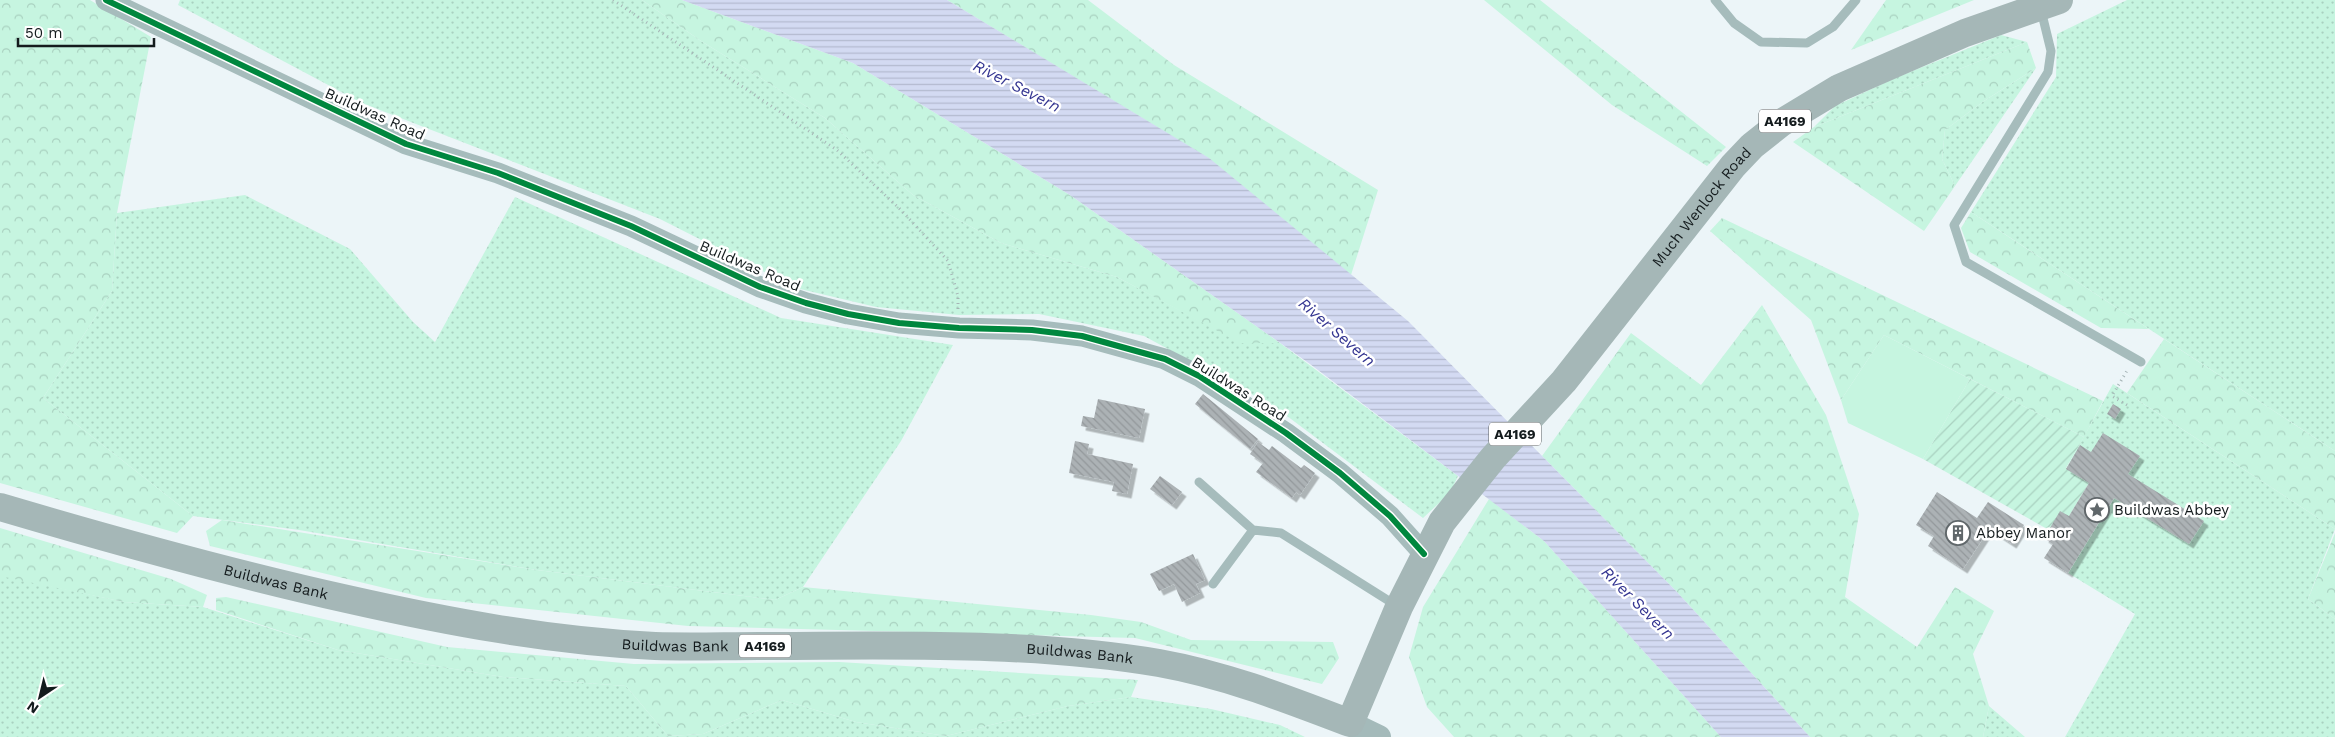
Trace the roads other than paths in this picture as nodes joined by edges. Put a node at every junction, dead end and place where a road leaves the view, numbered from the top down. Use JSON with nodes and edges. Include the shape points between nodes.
{"nodes":[{"id":1,"x":106,"y":0,"type":"edge"},
{"id":2,"x":1715,"y":0,"type":"edge"},
{"id":3,"x":1856,"y":0,"type":"edge"},
{"id":4,"x":2050,"y":4,"type":"edge"},
{"id":5,"x":2141,"y":362,"type":"dead end"},
{"id":6,"x":1199,"y":482,"type":"dead end"},
{"id":7,"x":0,"y":507,"type":"edge"},
{"id":8,"x":1253,"y":530,"type":"junction"},
{"id":9,"x":1424,"y":554,"type":"junction"},
{"id":10,"x":1214,"y":584,"type":"dead end"},
{"id":11,"x":1399,"y":607,"type":"junction"},
{"id":12,"x":1350,"y":723,"type":"junction"},
{"id":13,"x":1379,"y":737,"type":"edge"}],
"edges":[{"from":1,"to":9,"type":"street","name":"Buildwas Road","via":[[406,144],[498,173],[631,226],[760,287],[806,303],[899,323],[1082,336],[1165,359],[1199,376],[1279,427],[1390,516]]},
{"from":2,"to":3,"type":"lane","via":[[1734,23],[1761,42],[1807,43],[1833,27]]},
{"from":4,"to":5,"type":"lane","via":[[2048,72],[1954,225],[1966,262]]},
{"from":4,"to":9,"type":"main road","name":"Much Wenlock Road","number":"A4169","via":[[1965,33],[1839,88],[1781,123],[1752,146],[1564,381],[1493,458],[1442,522]]},
{"from":6,"to":8,"type":"lane"},
{"from":7,"to":12,"type":"main road","name":"Buildwas Bank","number":"A4169","via":[[255,578],[517,633],[655,646],[915,646],[1041,650],[1158,663],[1201,672],[1250,685]]},
{"from":8,"to":10,"type":"lane"},
{"from":8,"to":11,"type":"lane","via":[[1281,533]]},
{"from":9,"to":11,"type":"main road"},
{"from":11,"to":12,"type":"main road"},
{"from":12,"to":13,"type":"main road"}]}
